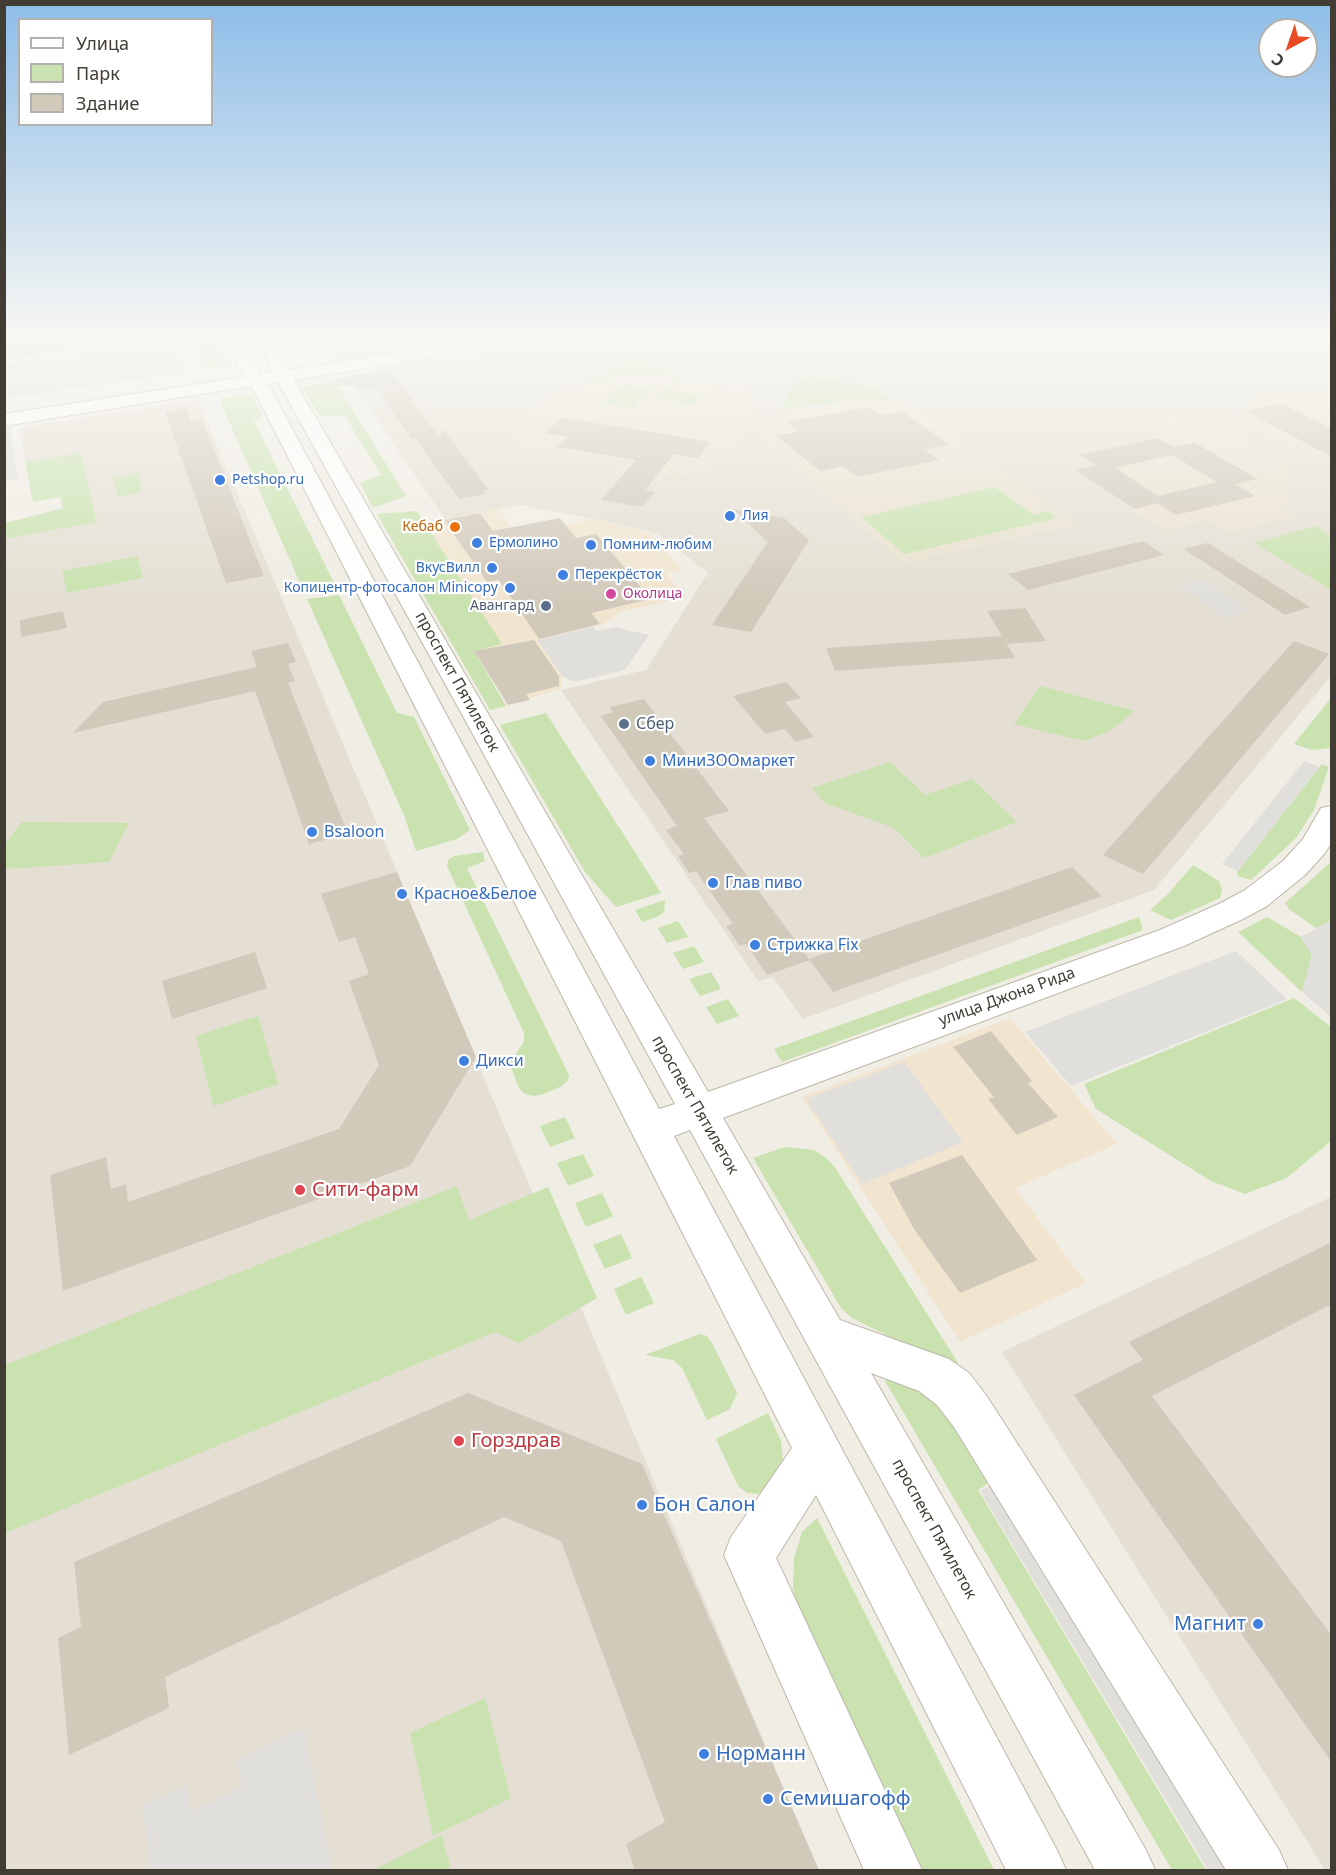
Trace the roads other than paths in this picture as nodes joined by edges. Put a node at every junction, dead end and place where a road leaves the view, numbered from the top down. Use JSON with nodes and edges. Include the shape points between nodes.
{"nodes":[{"id":1,"x":283,"y":426,"type":"edge"},
{"id":2,"x":313,"y":426,"type":"edge"},
{"id":3,"x":1332,"y":815,"type":"edge"},
{"id":4,"x":698,"y":1111,"type":"junction"},
{"id":5,"x":649,"y":1129,"type":"junction"},
{"id":6,"x":825,"y":1336,"type":"junction"},
{"id":7,"x":817,"y":1451,"type":"junction"},
{"id":8,"x":893,"y":1870,"type":"edge"},
{"id":9,"x":1037,"y":1870,"type":"edge"},
{"id":10,"x":1126,"y":1870,"type":"edge"},
{"id":11,"x":1259,"y":1870,"type":"edge"}],
"edges":[{"from":1,"to":5,"type":"street"},
{"from":2,"to":4,"type":"street","name":"проспект Пятилеток"},
{"from":3,"to":4,"type":"street","name":"улица Джона Рида","via":[[1314,846],[1294,868],[1232,911],[1172,938]]},
{"from":4,"to":5,"type":"street","name":"улица Джона Рида"},
{"from":4,"to":6,"type":"street","name":"проспект Пятилеток"},
{"from":5,"to":7,"type":"street"},
{"from":6,"to":10,"type":"street","name":"проспект Пятилеток"},
{"from":6,"to":11,"type":"street","via":[[933,1374],[953,1389],[970,1410]]},
{"from":7,"to":8,"type":"street","via":[[749,1555]]},
{"from":7,"to":9,"type":"street"}]}
